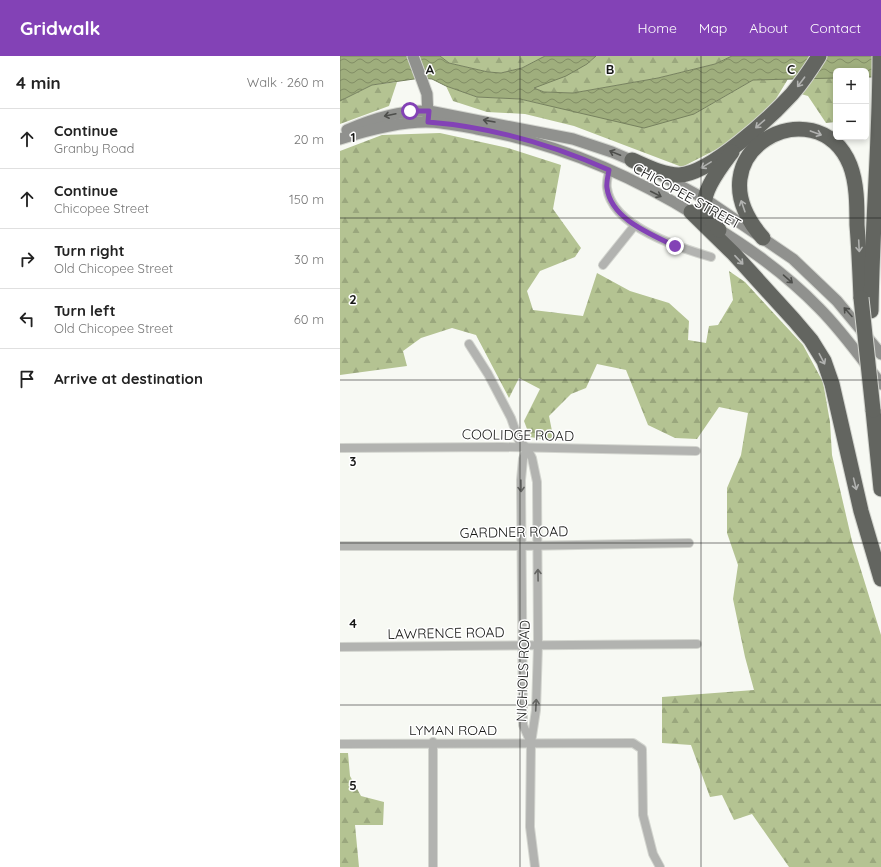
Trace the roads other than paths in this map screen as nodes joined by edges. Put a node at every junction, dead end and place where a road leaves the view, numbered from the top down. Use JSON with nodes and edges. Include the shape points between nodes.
{"nodes":[{"id":1,"x":413,"y":56,"type":"edge"},
{"id":2,"x":819,"y":56,"type":"edge"},
{"id":3,"x":880,"y":56,"type":"edge"},
{"id":4,"x":429,"y":116,"type":"junction"},
{"id":5,"x":340,"y":133,"type":"edge"},
{"id":6,"x":340,"y":138,"type":"edge"},
{"id":7,"x":738,"y":142,"type":"junction"},
{"id":8,"x":632,"y":160,"type":"junction"},
{"id":9,"x":609,"y":170,"type":"junction"},
{"id":10,"x":705,"y":199,"type":"junction"},
{"id":11,"x":691,"y":212,"type":"junction"},
{"id":12,"x":635,"y":225,"type":"junction"},
{"id":13,"x":720,"y":230,"type":"junction"},
{"id":14,"x":763,"y":238,"type":"junction"},
{"id":15,"x":711,"y":257,"type":"dead end"},
{"id":16,"x":603,"y":265,"type":"dead end"},
{"id":17,"x":469,"y":344,"type":"dead end"},
{"id":18,"x":881,"y":354,"type":"edge"},
{"id":19,"x":881,"y":384,"type":"edge"},
{"id":20,"x":873,"y":410,"type":"junction"},
{"id":21,"x":340,"y":448,"type":"edge"},
{"id":22,"x":527,"y":448,"type":"junction"},
{"id":23,"x":696,"y":451,"type":"dead end"},
{"id":24,"x":881,"y":489,"type":"edge"},
{"id":25,"x":689,"y":543,"type":"dead end"},
{"id":26,"x":537,"y":545,"type":"junction"},
{"id":27,"x":340,"y":546,"type":"edge"},
{"id":28,"x":522,"y":546,"type":"junction"},
{"id":29,"x":881,"y":579,"type":"edge"},
{"id":30,"x":697,"y":644,"type":"dead end"},
{"id":31,"x":522,"y":645,"type":"junction"},
{"id":32,"x":538,"y":645,"type":"junction"},
{"id":33,"x":340,"y":647,"type":"edge"},
{"id":34,"x":433,"y":742,"type":"junction"},
{"id":35,"x":340,"y":744,"type":"edge"},
{"id":36,"x":531,"y":744,"type":"junction"},
{"id":37,"x":433,"y":867,"type":"edge"},
{"id":38,"x":535,"y":867,"type":"edge"},
{"id":39,"x":660,"y":867,"type":"edge"}],
"edges":[{"from":1,"to":4,"type":"main road","via":[[424,85]]},
{"from":2,"to":7,"type":"highway","one_way":true,"via":[[781,106]]},
{"from":3,"to":20,"type":"highway","bridge":true,"via":[[880,102],[872,225]]},
{"from":4,"to":5,"type":"main road","one_way":true,"via":[[410,111],[382,116]]},
{"from":4,"to":6,"type":"main road"},
{"from":8,"to":4,"type":"main road","name":"CHICOPEE STREET","one_way":true,"via":[[573,139],[499,123]]},
{"from":4,"to":9,"type":"main road","name":"CHICOPEE STREET","via":[[528,139]]},
{"from":7,"to":8,"type":"highway","one_way":true,"via":[[706,166],[685,174],[667,174]]},
{"from":7,"to":10,"type":"highway","via":[[718,172]]},
{"from":8,"to":10,"type":"main road","name":"CHICOPEE STREET"},
{"from":9,"to":11,"type":"main road","name":"CHICOPEE STREET","one_way":true},
{"from":9,"to":12,"type":"street","via":[[606,188],[610,197],[617,209]]},
{"from":10,"to":13,"type":"highway","via":[[710,219]]},
{"from":10,"to":14,"type":"main road","name":"CHICOPEE STREET"},
{"from":11,"to":13,"type":"main road","name":"CHICOPEE STREET"},
{"from":11,"to":29,"type":"highway","one_way":true,"via":[[734,254],[794,320],[824,361],[832,384],[861,511]]},
{"from":12,"to":15,"type":"street","via":[[675,246]]},
{"from":12,"to":16,"type":"street"},
{"from":13,"to":19,"type":"main road","name":"CHICOPEE STREET","one_way":true,"via":[[766,261],[802,292],[833,323]]},
{"from":18,"to":14,"type":"main road","name":"CHICOPEE STREET","one_way":true,"via":[[851,316],[817,280]]},
{"from":14,"to":20,"type":"highway","one_way":true,"bridge":true,"via":[[745,212],[739,192],[740,176],[749,154],[764,140],[787,130],[808,130],[829,139],[845,156],[852,174],[861,298]]},
{"from":17,"to":22,"type":"street","via":[[507,412],[519,441]]},
{"from":20,"to":24,"type":"highway"},
{"from":21,"to":22,"type":"street","name":"COOLIDGE ROAD"},
{"from":22,"to":23,"type":"street","name":"COOLIDGE ROAD"},
{"from":22,"to":26,"type":"street","name":"NICHOLS ROAD","via":[[537,482]]},
{"from":22,"to":28,"type":"street","name":"NICHOLS ROAD","one_way":true,"via":[[521,480]]},
{"from":25,"to":26,"type":"street","name":"GARDNER ROAD"},
{"from":26,"to":28,"type":"street","name":"GARDNER ROAD"},
{"from":32,"to":26,"type":"street","name":"NICHOLS ROAD","one_way":true},
{"from":27,"to":28,"type":"street","name":"GARDNER ROAD"},
{"from":28,"to":31,"type":"street","name":"NICHOLS ROAD"},
{"from":30,"to":32,"type":"street","name":"LAWRENCE ROAD"},
{"from":31,"to":32,"type":"street","name":"LAWRENCE ROAD"},
{"from":31,"to":33,"type":"street","name":"LAWRENCE ROAD"},
{"from":31,"to":36,"type":"street","name":"NICHOLS ROAD","via":[[523,726]]},
{"from":36,"to":32,"type":"street","name":"NICHOLS ROAD","one_way":true,"via":[[536,710]]},
{"from":34,"to":35,"type":"street","name":"LYMAN ROAD"},
{"from":34,"to":36,"type":"street","name":"LYMAN ROAD"},
{"from":34,"to":37,"type":"street"},
{"from":36,"to":38,"type":"street","via":[[530,827]]},
{"from":36,"to":39,"type":"street","name":"LYMAN ROAD","via":[[638,745],[642,749],[643,757],[643,815],[653,854]]}]}
